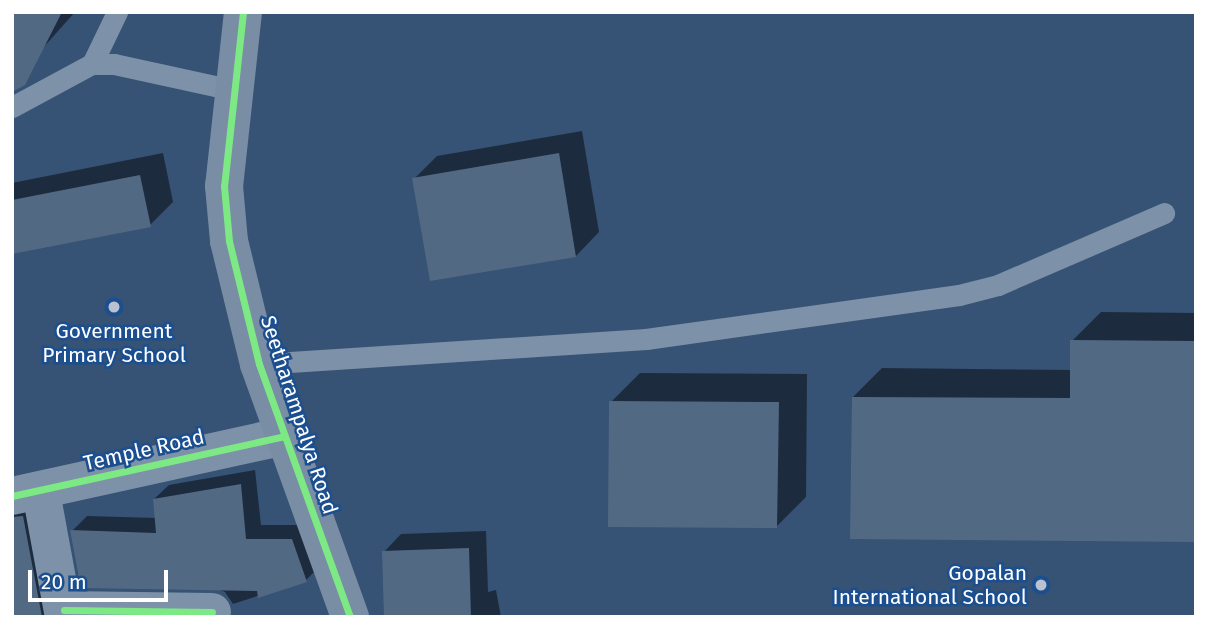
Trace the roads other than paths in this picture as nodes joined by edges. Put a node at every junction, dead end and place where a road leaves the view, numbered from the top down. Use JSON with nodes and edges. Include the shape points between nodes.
{"nodes":[{"id":1,"x":117,"y":12,"type":"edge"},
{"id":2,"x":243,"y":12,"type":"edge"},
{"id":3,"x":92,"y":64,"type":"junction"},
{"id":4,"x":233,"y":90,"type":"junction"},
{"id":5,"x":12,"y":107,"type":"edge"},
{"id":6,"x":1164,"y":213,"type":"dead end"},
{"id":7,"x":259,"y":364,"type":"junction"},
{"id":8,"x":284,"y":436,"type":"junction"},
{"id":9,"x":26,"y":494,"type":"edge"},
{"id":10,"x":212,"y":612,"type":"dead end"},
{"id":11,"x":64,"y":613,"type":"edge"},
{"id":12,"x":350,"y":617,"type":"edge"}],
"edges":[{"from":1,"to":3,"type":"lane"},
{"from":2,"to":4,"type":"street","name":"Seetharampalya Road"},
{"from":3,"to":4,"type":"lane","via":[[114,64]]},
{"from":3,"to":5,"type":"lane"},
{"from":4,"to":7,"type":"street","name":"Seetharampalya Road","via":[[224,186],[228,227]]},
{"from":6,"to":7,"type":"lane","via":[[998,285],[959,295],[646,339]]},
{"from":7,"to":8,"type":"street","name":"Seetharampalya Road"},
{"from":8,"to":9,"type":"street","name":"Temple Road"},
{"from":8,"to":12,"type":"street","name":"Seetharampalya Road"},
{"from":9,"to":11,"type":"street"},
{"from":10,"to":11,"type":"street"}]}
